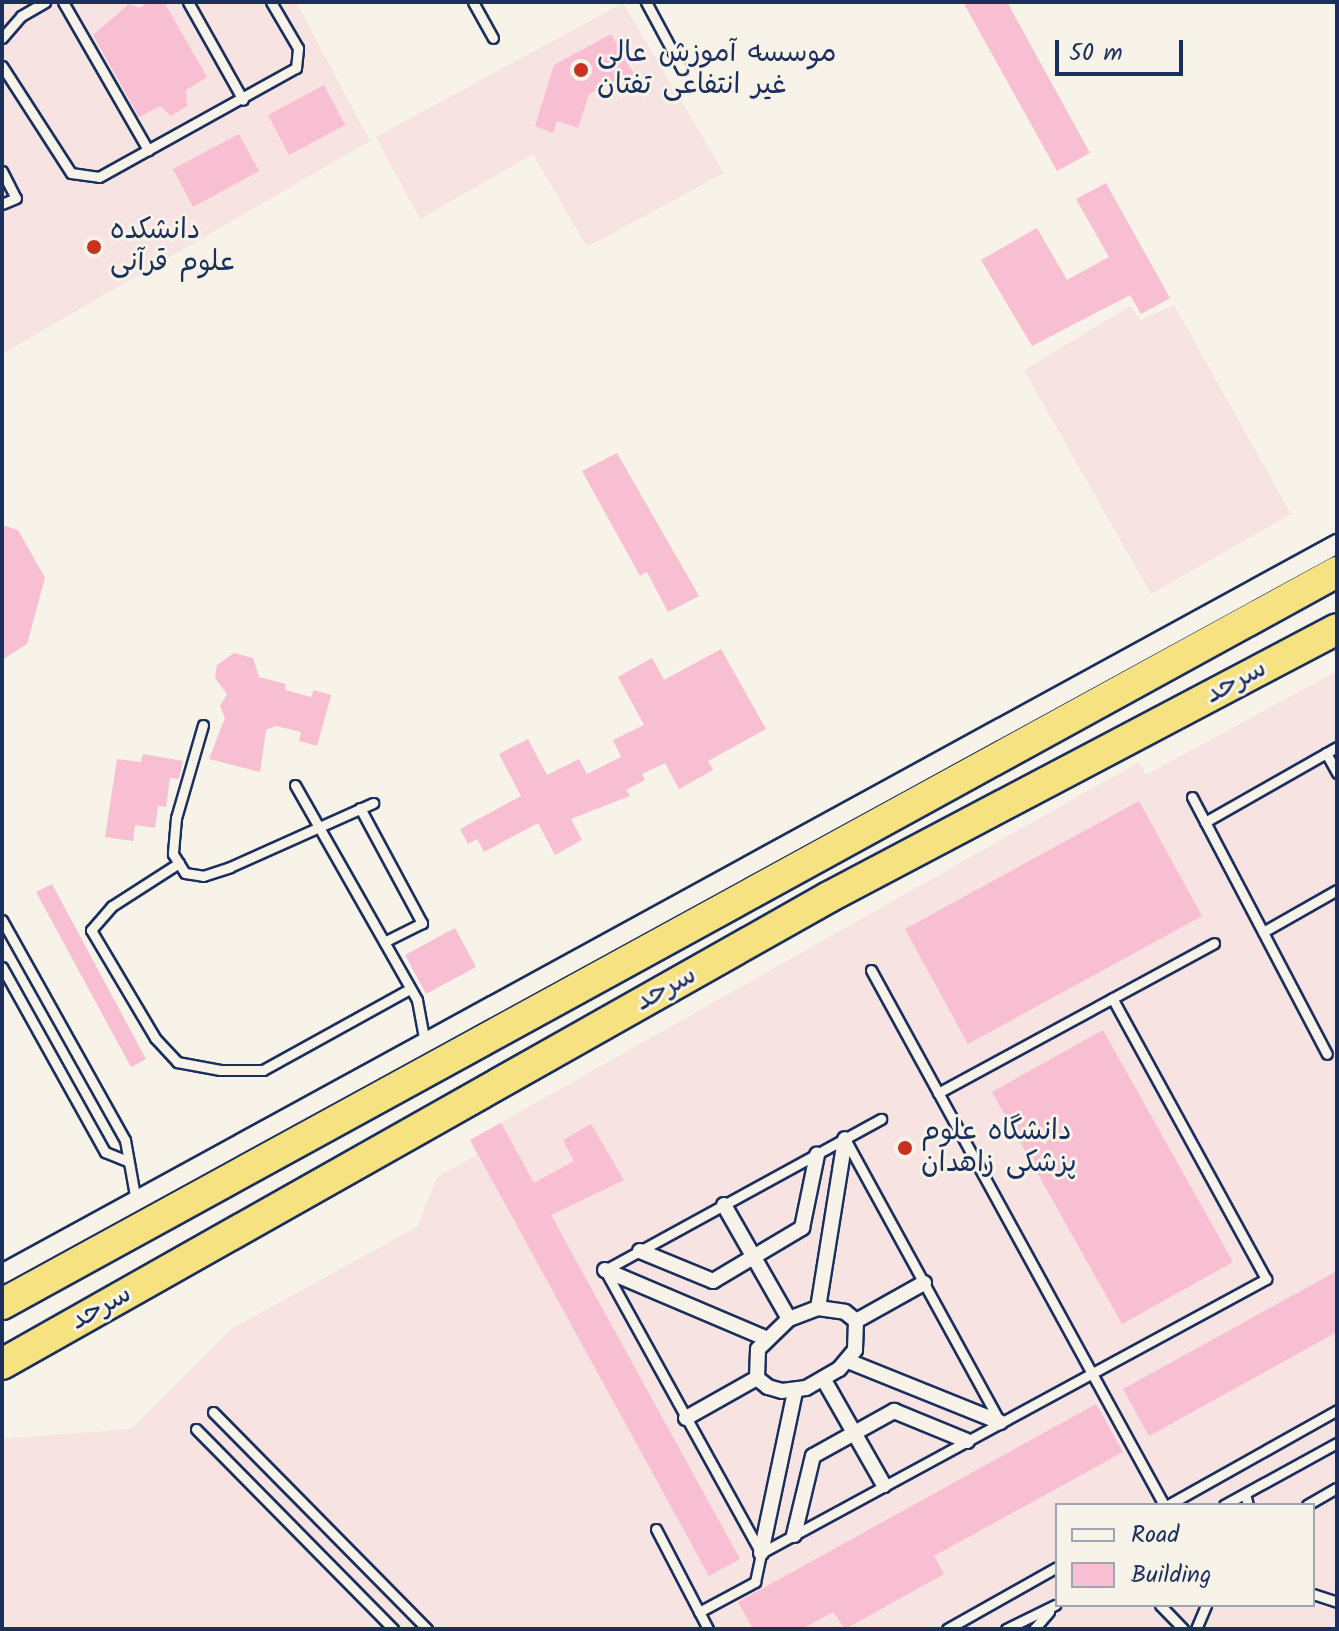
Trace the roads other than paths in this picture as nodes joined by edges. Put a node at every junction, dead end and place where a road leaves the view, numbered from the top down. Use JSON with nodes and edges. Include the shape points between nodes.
{"nodes":[{"id":1,"x":45,"y":2,"type":"edge"},
{"id":2,"x":63,"y":2,"type":"edge"},
{"id":3,"x":188,"y":2,"type":"edge"},
{"id":4,"x":271,"y":2,"type":"edge"},
{"id":5,"x":473,"y":2,"type":"edge"},
{"id":6,"x":646,"y":2,"type":"edge"},
{"id":7,"x":2,"y":38,"type":"edge"},
{"id":8,"x":493,"y":38,"type":"dead end"},
{"id":9,"x":2,"y":66,"type":"edge"},
{"id":10,"x":682,"y":69,"type":"dead end"},
{"id":11,"x":243,"y":100,"type":"junction"},
{"id":12,"x":148,"y":150,"type":"junction"},
{"id":13,"x":2,"y":171,"type":"edge"},
{"id":14,"x":2,"y":204,"type":"edge"},
{"id":15,"x":1337,"y":544,"type":"edge"},
{"id":16,"x":1337,"y":572,"type":"edge"},
{"id":17,"x":1337,"y":629,"type":"edge"},
{"id":18,"x":203,"y":725,"type":"dead end"},
{"id":19,"x":1337,"y":747,"type":"edge"},
{"id":20,"x":1326,"y":753,"type":"junction"},
{"id":21,"x":1337,"y":773,"type":"edge"},
{"id":22,"x":295,"y":785,"type":"dead end"},
{"id":23,"x":1192,"y":797,"type":"dead end"},
{"id":24,"x":373,"y":803,"type":"dead end"},
{"id":25,"x":360,"y":808,"type":"junction"},
{"id":26,"x":1205,"y":822,"type":"junction"},
{"id":27,"x":318,"y":826,"type":"junction"},
{"id":28,"x":179,"y":863,"type":"junction"},
{"id":29,"x":1337,"y":890,"type":"edge"},
{"id":30,"x":2,"y":920,"type":"edge"},
{"id":31,"x":1263,"y":932,"type":"junction"},
{"id":32,"x":384,"y":942,"type":"junction"},
{"id":33,"x":1214,"y":943,"type":"dead end"},
{"id":34,"x":2,"y":967,"type":"edge"},
{"id":35,"x":871,"y":970,"type":"dead end"},
{"id":36,"x":410,"y":989,"type":"junction"},
{"id":37,"x":1112,"y":998,"type":"junction"},
{"id":38,"x":425,"y":1043,"type":"junction"},
{"id":39,"x":1327,"y":1054,"type":"dead end"},
{"id":40,"x":938,"y":1093,"type":"junction"},
{"id":41,"x":881,"y":1119,"type":"dead end"},
{"id":42,"x":845,"y":1139,"type":"junction"},
{"id":43,"x":817,"y":1155,"type":"junction"},
{"id":44,"x":127,"y":1161,"type":"junction"},
{"id":45,"x":136,"y":1201,"type":"junction"},
{"id":46,"x":724,"y":1205,"type":"junction"},
{"id":47,"x":640,"y":1251,"type":"junction"},
{"id":48,"x":754,"y":1257,"type":"junction"},
{"id":49,"x":605,"y":1270,"type":"junction"},
{"id":50,"x":2,"y":1274,"type":"edge"},
{"id":51,"x":924,"y":1283,"type":"junction"},
{"id":52,"x":2,"y":1304,"type":"edge"},
{"id":53,"x":818,"y":1308,"type":"junction"},
{"id":54,"x":789,"y":1319,"type":"junction"},
{"id":55,"x":856,"y":1321,"type":"junction"},
{"id":56,"x":765,"y":1338,"type":"junction"},
{"id":57,"x":848,"y":1361,"type":"junction"},
{"id":58,"x":2,"y":1364,"type":"edge"},
{"id":59,"x":1092,"y":1373,"type":"junction"},
{"id":60,"x":757,"y":1378,"type":"junction"},
{"id":61,"x":824,"y":1380,"type":"junction"},
{"id":62,"x":795,"y":1391,"type":"junction"},
{"id":63,"x":1337,"y":1410,"type":"edge"},
{"id":64,"x":213,"y":1412,"type":"dead end"},
{"id":65,"x":686,"y":1418,"type":"junction"},
{"id":66,"x":1000,"y":1422,"type":"junction"},
{"id":67,"x":196,"y":1429,"type":"dead end"},
{"id":68,"x":854,"y":1433,"type":"junction"},
{"id":69,"x":967,"y":1441,"type":"junction"},
{"id":70,"x":1337,"y":1443,"type":"edge"},
{"id":71,"x":884,"y":1485,"type":"junction"},
{"id":72,"x":1337,"y":1488,"type":"edge"},
{"id":73,"x":1245,"y":1494,"type":"junction"},
{"id":74,"x":1165,"y":1503,"type":"edge"},
{"id":75,"x":1170,"y":1503,"type":"edge"},
{"id":76,"x":1228,"y":1503,"type":"edge"},
{"id":77,"x":1247,"y":1503,"type":"edge"},
{"id":78,"x":1311,"y":1503,"type":"edge"},
{"id":79,"x":656,"y":1529,"type":"dead end"},
{"id":80,"x":794,"y":1535,"type":"junction"},
{"id":81,"x":761,"y":1553,"type":"junction"},
{"id":82,"x":1055,"y":1568,"type":"edge"},
{"id":83,"x":1315,"y":1595,"type":"edge"},
{"id":84,"x":1337,"y":1602,"type":"edge"},
{"id":85,"x":1055,"y":1604,"type":"edge"},
{"id":86,"x":1055,"y":1605,"type":"edge"},
{"id":87,"x":1162,"y":1607,"type":"edge"},
{"id":88,"x":1205,"y":1607,"type":"edge"},
{"id":89,"x":699,"y":1612,"type":"junction"},
{"id":90,"x":393,"y":1629,"type":"edge"},
{"id":91,"x":427,"y":1629,"type":"edge"},
{"id":92,"x":708,"y":1629,"type":"edge"},
{"id":93,"x":947,"y":1629,"type":"edge"},
{"id":94,"x":1006,"y":1629,"type":"edge"},
{"id":95,"x":1034,"y":1629,"type":"edge"},
{"id":96,"x":1183,"y":1629,"type":"edge"},
{"id":97,"x":1196,"y":1629,"type":"edge"}],
"edges":[{"from":1,"to":7,"type":"lane","via":[[21,16]]},
{"from":2,"to":12,"type":"lane"},
{"from":3,"to":11,"type":"lane"},
{"from":4,"to":11,"type":"lane","via":[[300,58],[285,77]]},
{"from":5,"to":8,"type":"lane"},
{"from":6,"to":10,"type":"lane"},
{"from":9,"to":12,"type":"lane","via":[[71,173],[99,177]]},
{"from":11,"to":12,"type":"lane"},
{"from":13,"to":14,"type":"lane","via":[[16,198]]},
{"from":15,"to":38,"type":"street"},
{"from":16,"to":52,"type":"highway","name":"سرحد"},
{"from":17,"to":58,"type":"highway","name":"سرحد","via":[[829,897]]},
{"from":18,"to":28,"type":"lane","via":[[176,818],[173,854]]},
{"from":19,"to":20,"type":"lane"},
{"from":20,"to":21,"type":"lane"},
{"from":20,"to":26,"type":"lane"},
{"from":22,"to":27,"type":"lane"},
{"from":23,"to":26,"type":"lane"},
{"from":24,"to":25,"type":"lane"},
{"from":25,"to":27,"type":"lane"},
{"from":25,"to":32,"type":"lane","via":[[422,923]]},
{"from":26,"to":31,"type":"lane"},
{"from":27,"to":28,"type":"lane","via":[[203,876],[185,873]]},
{"from":27,"to":32,"type":"lane"},
{"from":28,"to":36,"type":"lane","via":[[112,906],[91,930],[155,1038],[177,1062],[263,1070]]},
{"from":29,"to":31,"type":"lane"},
{"from":30,"to":44,"type":"lane","via":[[125,1140]]},
{"from":31,"to":39,"type":"lane"},
{"from":32,"to":36,"type":"lane"},
{"from":33,"to":37,"type":"lane"},
{"from":34,"to":44,"type":"lane","via":[[105,1152]]},
{"from":35,"to":40,"type":"lane"},
{"from":36,"to":38,"type":"lane"},
{"from":37,"to":40,"type":"lane"},
{"from":37,"to":59,"type":"lane","via":[[1266,1279]]},
{"from":38,"to":45,"type":"street"},
{"from":40,"to":59,"type":"lane"},
{"from":41,"to":42,"type":"lane"},
{"from":42,"to":43,"type":"lane"},
{"from":42,"to":51,"type":"lane"},
{"from":42,"to":53,"type":"street"},
{"from":43,"to":46,"type":"lane"},
{"from":43,"to":48,"type":"street","via":[[802,1228]]},
{"from":44,"to":45,"type":"lane"},
{"from":45,"to":50,"type":"street"},
{"from":46,"to":47,"type":"lane"},
{"from":46,"to":48,"type":"street"},
{"from":47,"to":48,"type":"street","via":[[713,1281]]},
{"from":47,"to":49,"type":"lane"},
{"from":48,"to":54,"type":"street"},
{"from":49,"to":56,"type":"street"},
{"from":49,"to":65,"type":"lane"},
{"from":51,"to":55,"type":"street"},
{"from":51,"to":66,"type":"lane"},
{"from":53,"to":54,"type":"street"},
{"from":53,"to":55,"type":"street","via":[[845,1312]]},
{"from":54,"to":56,"type":"street"},
{"from":55,"to":57,"type":"street","via":[[859,1336]]},
{"from":56,"to":60,"type":"street","via":[[754,1363]]},
{"from":57,"to":61,"type":"street"},
{"from":57,"to":66,"type":"street"},
{"from":59,"to":66,"type":"lane"},
{"from":59,"to":74,"type":"lane"},
{"from":60,"to":62,"type":"street","via":[[768,1387]]},
{"from":60,"to":65,"type":"street"},
{"from":61,"to":62,"type":"street"},
{"from":61,"to":68,"type":"street"},
{"from":62,"to":81,"type":"street"},
{"from":63,"to":75,"type":"lane"},
{"from":64,"to":91,"type":"lane"},
{"from":65,"to":81,"type":"lane"},
{"from":66,"to":69,"type":"lane"},
{"from":67,"to":90,"type":"lane"},
{"from":68,"to":69,"type":"street","via":[[894,1411]]},
{"from":68,"to":71,"type":"street"},
{"from":68,"to":80,"type":"street","via":[[813,1456]]},
{"from":69,"to":71,"type":"lane"},
{"from":70,"to":73,"type":"lane"},
{"from":71,"to":80,"type":"lane"},
{"from":72,"to":78,"type":"lane"},
{"from":73,"to":76,"type":"lane"},
{"from":73,"to":77,"type":"lane"},
{"from":79,"to":89,"type":"lane"},
{"from":80,"to":81,"type":"lane"},
{"from":81,"to":89,"type":"lane","via":[[755,1582]]},
{"from":82,"to":93,"type":"lane"},
{"from":83,"to":84,"type":"lane"},
{"from":85,"to":94,"type":"lane"},
{"from":86,"to":95,"type":"lane"},
{"from":87,"to":96,"type":"lane"},
{"from":88,"to":97,"type":"lane"},
{"from":89,"to":92,"type":"lane"}]}
